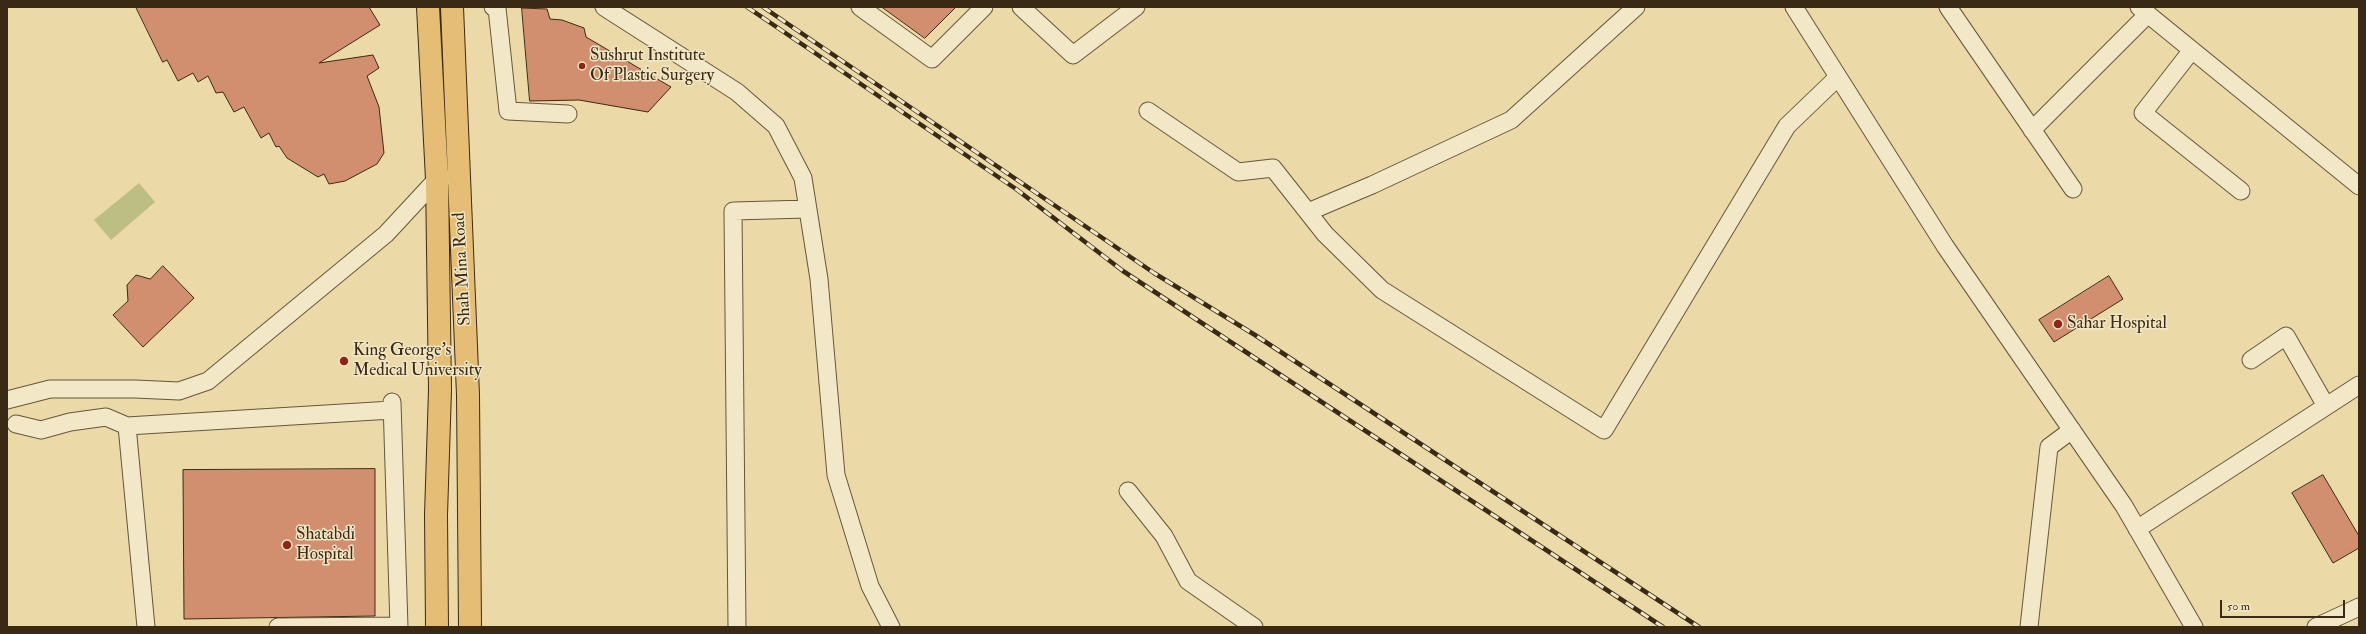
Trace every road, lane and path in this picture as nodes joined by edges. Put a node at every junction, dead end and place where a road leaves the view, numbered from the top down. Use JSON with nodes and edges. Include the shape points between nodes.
{"nodes":[{"id":1,"x":428,"y":7,"type":"edge"},
{"id":2,"x":452,"y":7,"type":"edge"},
{"id":3,"x":493,"y":7,"type":"edge"},
{"id":4,"x":604,"y":7,"type":"edge"},
{"id":5,"x":860,"y":7,"type":"edge"},
{"id":6,"x":984,"y":7,"type":"edge"},
{"id":7,"x":1021,"y":7,"type":"edge"},
{"id":8,"x":1136,"y":7,"type":"edge"},
{"id":9,"x":1636,"y":7,"type":"edge"},
{"id":10,"x":1794,"y":7,"type":"edge"},
{"id":11,"x":1948,"y":7,"type":"edge"},
{"id":12,"x":2143,"y":10,"type":"edge"},
{"id":13,"x":2192,"y":50,"type":"junction"},
{"id":14,"x":1838,"y":77,"type":"junction"},
{"id":15,"x":1148,"y":111,"type":"dead end"},
{"id":16,"x":568,"y":114,"type":"dead end"},
{"id":17,"x":2032,"y":130,"type":"junction"},
{"id":18,"x":458,"y":175,"type":"junction"},
{"id":19,"x":437,"y":179,"type":"junction"},
{"id":20,"x":2359,"y":186,"type":"edge"},
{"id":21,"x":2073,"y":189,"type":"dead end"},
{"id":22,"x":2242,"y":191,"type":"dead end"},
{"id":23,"x":808,"y":209,"type":"junction"},
{"id":24,"x":1308,"y":212,"type":"junction"},
{"id":25,"x":2251,"y":360,"type":"dead end"},
{"id":26,"x":2359,"y":385,"type":"edge"},
{"id":27,"x":7,"y":400,"type":"edge"},
{"id":28,"x":2326,"y":406,"type":"junction"},
{"id":29,"x":16,"y":424,"type":"dead end"},
{"id":30,"x":127,"y":426,"type":"junction"},
{"id":31,"x":2072,"y":430,"type":"junction"},
{"id":32,"x":1128,"y":491,"type":"dead end"},
{"id":33,"x":468,"y":501,"type":"junction"},
{"id":34,"x":436,"y":502,"type":"junction"},
{"id":35,"x":2137,"y":529,"type":"junction"},
{"id":36,"x":2359,"y":607,"type":"edge"},
{"id":37,"x":146,"y":627,"type":"edge"},
{"id":38,"x":278,"y":627,"type":"edge"},
{"id":39,"x":399,"y":627,"type":"edge"},
{"id":40,"x":437,"y":627,"type":"edge"},
{"id":41,"x":470,"y":627,"type":"edge"},
{"id":42,"x":737,"y":627,"type":"edge"},
{"id":43,"x":891,"y":627,"type":"edge"},
{"id":44,"x":1254,"y":627,"type":"edge"},
{"id":45,"x":2029,"y":627,"type":"edge"},
{"id":46,"x":2194,"y":627,"type":"edge"},
{"id":47,"x":2316,"y":627,"type":"edge"}],
"edges":[{"from":1,"to":19,"type":"main road","name":"Shah Mina Road"},
{"from":2,"to":18,"type":"main road","name":"Shah Mina Road"},
{"from":3,"to":16,"type":"street","via":[[497,8],[505,104],[508,111]]},
{"from":4,"to":23,"type":"street","via":[[737,92],[776,126],[803,178]]},
{"from":5,"to":6,"type":"street","via":[[932,59]]},
{"from":7,"to":8,"type":"street","via":[[1073,55]]},
{"from":9,"to":24,"type":"street","via":[[1511,120]]},
{"from":10,"to":14,"type":"street"},
{"from":11,"to":17,"type":"street"},
{"from":12,"to":13,"type":"street"},
{"from":12,"to":17,"type":"street"},
{"from":13,"to":20,"type":"street"},
{"from":13,"to":22,"type":"street","via":[[2143,113]]},
{"from":14,"to":24,"type":"street","via":[[1787,126],[1604,430],[1382,290],[1325,234]]},
{"from":14,"to":31,"type":"street","via":[[1945,246]]},
{"from":15,"to":24,"type":"street","via":[[1238,172],[1273,168]]},
{"from":17,"to":21,"type":"street"},
{"from":18,"to":19,"type":"street"},
{"from":18,"to":33,"type":"main road","name":"Shah Mina Road","via":[[468,394]]},
{"from":19,"to":27,"type":"street","via":[[386,234],[208,381],[179,391],[50,389]]},
{"from":19,"to":34,"type":"main road","name":"Shah Mina Road","via":[[440,390]]},
{"from":23,"to":42,"type":"street","via":[[733,211]]},
{"from":23,"to":43,"type":"street","via":[[819,278],[836,475],[870,586]]},
{"from":25,"to":28,"type":"street","via":[[2286,336]]},
{"from":26,"to":28,"type":"street"},
{"from":28,"to":35,"type":"street"},
{"from":29,"to":30,"type":"street","via":[[41,430],[70,422],[106,417]]},
{"from":30,"to":37,"type":"street"},
{"from":30,"to":39,"type":"street","via":[[392,406]]},
{"from":31,"to":35,"type":"street"},
{"from":31,"to":45,"type":"street","via":[[2049,447]]},
{"from":32,"to":44,"type":"street","via":[[1164,536],[1188,581]]},
{"from":33,"to":34,"type":"main road"},
{"from":33,"to":41,"type":"main road","name":"Shah Mina Road"},
{"from":34,"to":40,"type":"main road","name":"Shah Mina Road"},
{"from":35,"to":46,"type":"street"},
{"from":36,"to":47,"type":"street"},
{"from":38,"to":39,"type":"street"}]}
